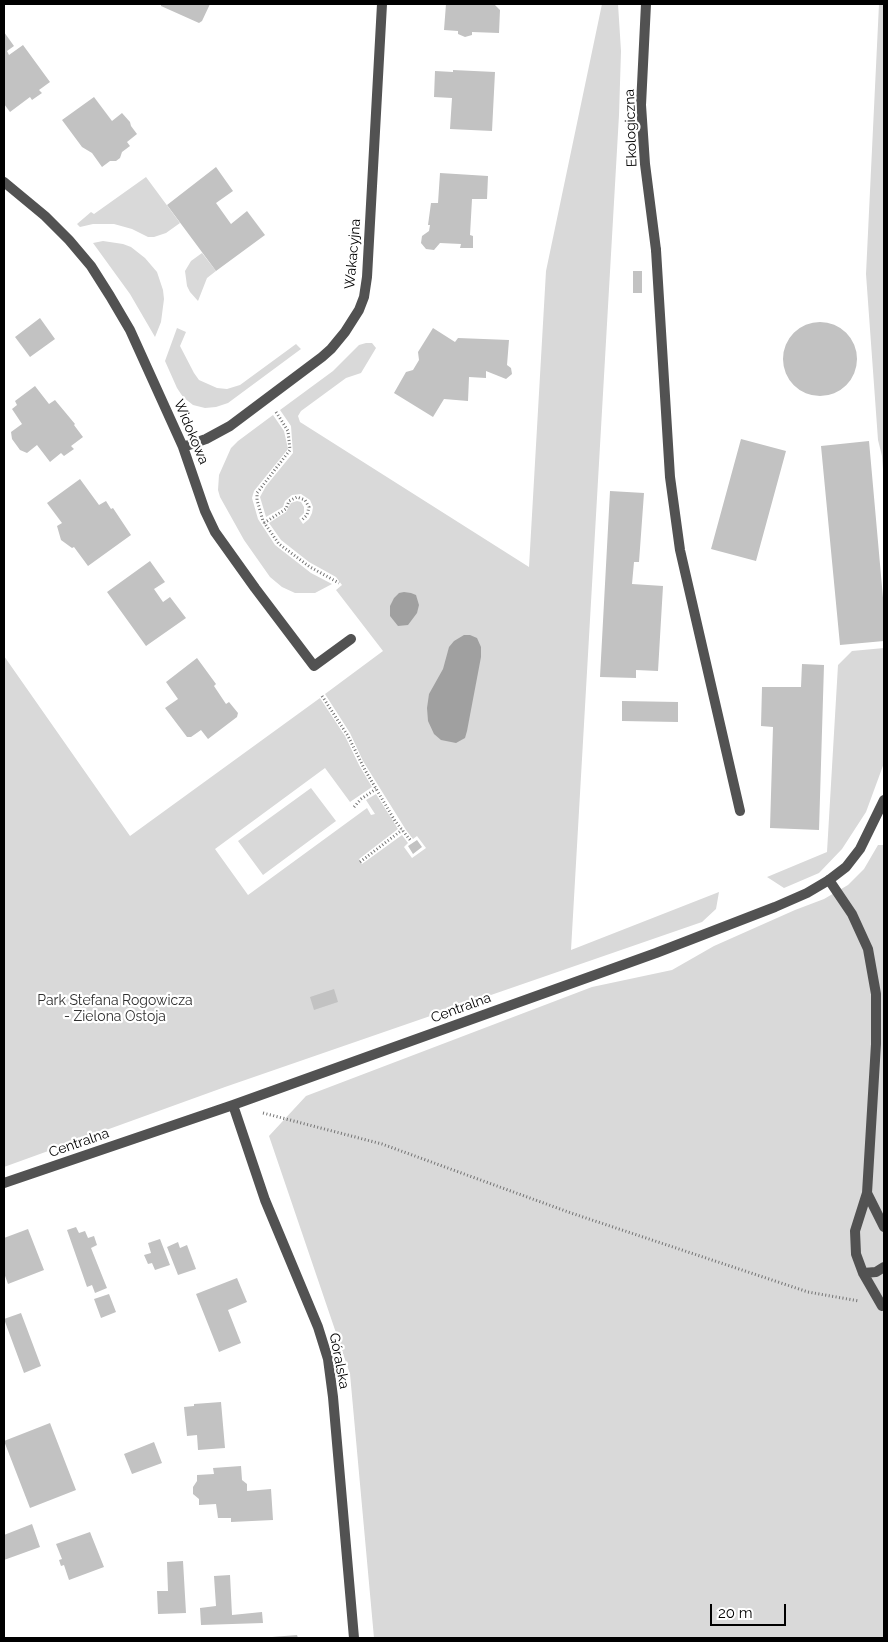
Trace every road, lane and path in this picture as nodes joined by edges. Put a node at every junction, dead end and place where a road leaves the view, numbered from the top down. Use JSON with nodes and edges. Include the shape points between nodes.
{"nodes":[{"id":1,"x":382,"y":4,"type":"edge"},
{"id":2,"x":646,"y":4,"type":"edge"},
{"id":3,"x":4,"y":182,"type":"edge"},
{"id":4,"x":274,"y":410,"type":"dead end"},
{"id":5,"x":183,"y":447,"type":"junction"},
{"id":6,"x":301,"y":520,"type":"dead end"},
{"id":7,"x":264,"y":523,"type":"junction"},
{"id":8,"x":339,"y":584,"type":"dead end"},
{"id":9,"x":351,"y":639,"type":"dead end"},
{"id":10,"x":322,"y":696,"type":"dead end"},
{"id":11,"x":376,"y":789,"type":"junction"},
{"id":12,"x":884,"y":800,"type":"edge"},
{"id":13,"x":354,"y":807,"type":"dead end"},
{"id":14,"x":740,"y":811,"type":"dead end"},
{"id":15,"x":402,"y":830,"type":"junction"},
{"id":16,"x":411,"y":842,"type":"dead end"},
{"id":17,"x":360,"y":862,"type":"dead end"},
{"id":18,"x":829,"y":880,"type":"junction"},
{"id":19,"x":233,"y":1105,"type":"junction"},
{"id":20,"x":4,"y":1183,"type":"edge"},
{"id":21,"x":867,"y":1193,"type":"junction"},
{"id":22,"x":884,"y":1227,"type":"edge"},
{"id":23,"x":884,"y":1267,"type":"edge"},
{"id":24,"x":863,"y":1273,"type":"junction"},
{"id":25,"x":882,"y":1306,"type":"joint"},
{"id":26,"x":354,"y":1638,"type":"edge"}],
"edges":[{"from":1,"to":5,"type":"street","name":"Wakacyjna","via":[[367,277],[359,310],[345,332],[322,357],[230,426]]},
{"from":2,"to":14,"type":"street","name":"Ekologiczna","via":[[641,105],[656,250],[670,478],[680,550]]},
{"from":3,"to":5,"type":"street","name":"Widokowa","via":[[45,216],[90,266],[130,330]]},
{"from":4,"to":7,"type":"path","via":[[288,431],[290,450],[257,493]]},
{"from":5,"to":9,"type":"street","name":"Widokowa","via":[[205,511],[216,532],[314,666]]},
{"from":6,"to":7,"type":"path","via":[[309,507],[305,500],[297,497],[289,501],[286,509]]},
{"from":7,"to":8,"type":"path","via":[[279,544]]},
{"from":10,"to":11,"type":"path"},
{"from":11,"to":13,"type":"path"},
{"from":11,"to":15,"type":"path"},
{"from":12,"to":18,"type":"street","name":"Centralna","via":[[860,849],[846,867]]},
{"from":15,"to":16,"type":"path"},
{"from":15,"to":17,"type":"path"},
{"from":18,"to":19,"type":"street","name":"Centralna","via":[[775,907],[656,953]]},
{"from":18,"to":21,"type":"street","via":[[852,914],[868,949],[876,994]]},
{"from":19,"to":20,"type":"street","name":"Centralna"},
{"from":19,"to":25,"type":"path","via":[[382,1144],[571,1213],[808,1292]]},
{"from":19,"to":26,"type":"street","name":"Góralska","via":[[265,1200],[328,1359]]},
{"from":21,"to":22,"type":"street"},
{"from":21,"to":24,"type":"street","via":[[855,1231],[856,1254]]},
{"from":23,"to":24,"type":"street","via":[[876,1272]]},
{"from":24,"to":25,"type":"street"}]}
